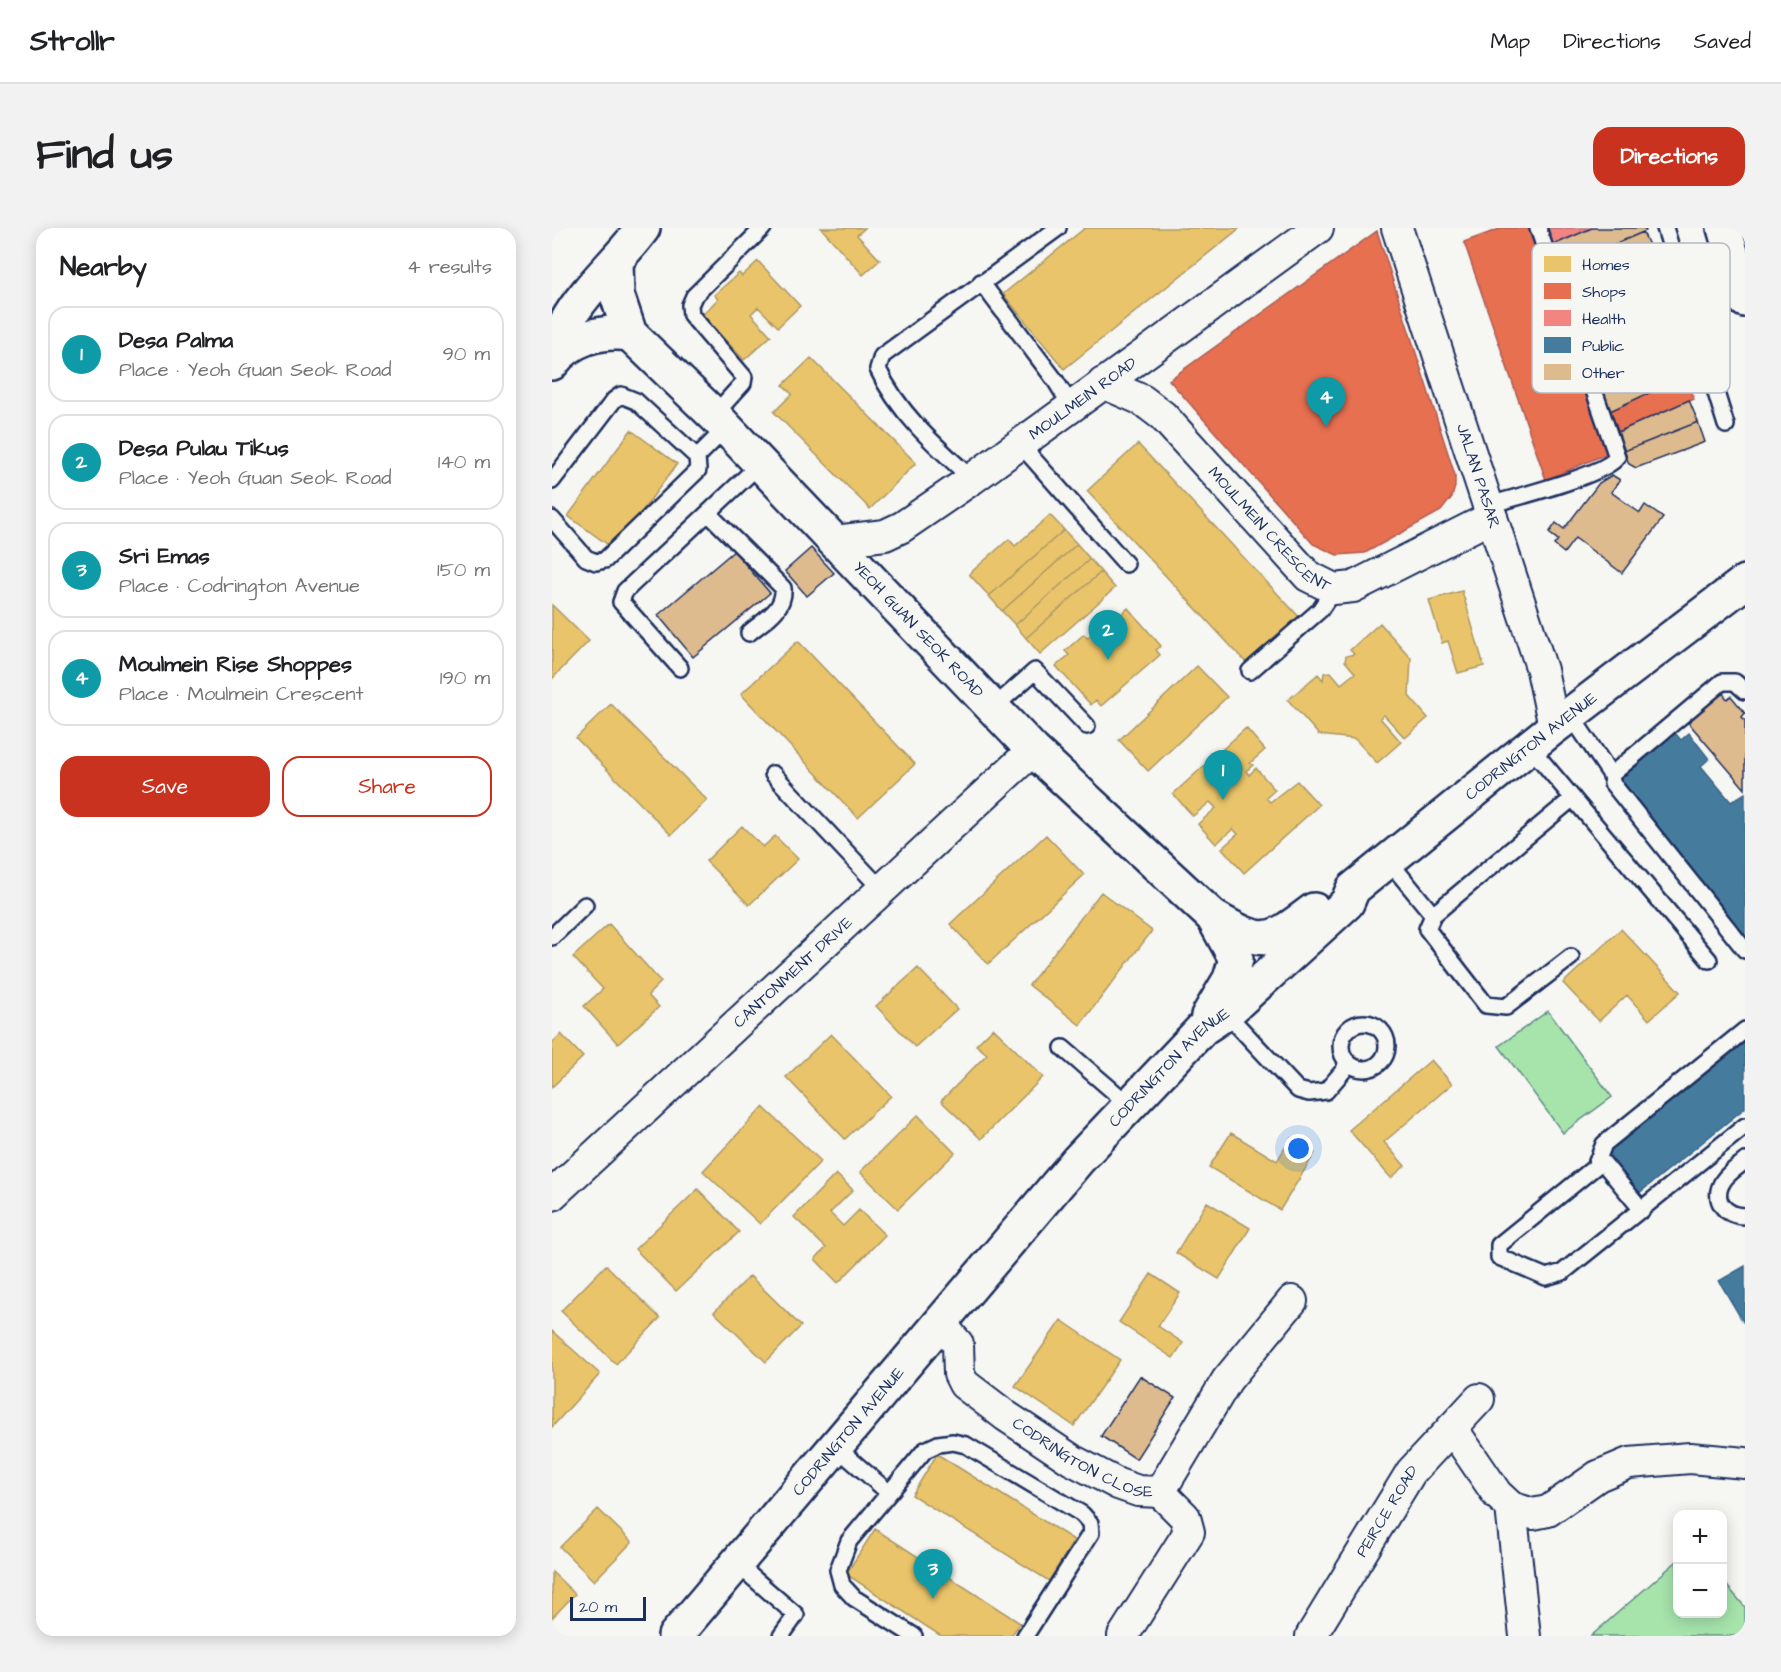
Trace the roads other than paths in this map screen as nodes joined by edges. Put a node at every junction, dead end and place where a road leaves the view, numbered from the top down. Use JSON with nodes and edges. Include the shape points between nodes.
{"nodes":[{"id":1,"x":643,"y":228,"type":"edge"},
{"id":2,"x":763,"y":228,"type":"edge"},
{"id":3,"x":1058,"y":228,"type":"edge"},
{"id":4,"x":1318,"y":228,"type":"edge"},
{"id":5,"x":1397,"y":228,"type":"edge"},
{"id":6,"x":1538,"y":228,"type":"edge"},
{"id":7,"x":1665,"y":228,"type":"edge"},
{"id":8,"x":1724,"y":228,"type":"edge"},
{"id":9,"x":1543,"y":243,"type":"edge"},
{"id":10,"x":1670,"y":243,"type":"edge"},
{"id":11,"x":1728,"y":243,"type":"edge"},
{"id":12,"x":1730,"y":248,"type":"edge"},
{"id":13,"x":616,"y":263,"type":"junction"},
{"id":14,"x":981,"y":282,"type":"junction"},
{"id":15,"x":1745,"y":299,"type":"edge"},
{"id":16,"x":1730,"y":303,"type":"edge"},
{"id":17,"x":630,"y":334,"type":"junction"},
{"id":18,"x":1152,"y":348,"type":"junction"},
{"id":19,"x":554,"y":361,"type":"edge"},
{"id":20,"x":1103,"y":383,"type":"junction"},
{"id":21,"x":1595,"y":393,"type":"edge"},
{"id":22,"x":1716,"y":393,"type":"edge"},
{"id":23,"x":1071,"y":406,"type":"junction"},
{"id":24,"x":1162,"y":416,"type":"junction"},
{"id":25,"x":720,"y":421,"type":"junction"},
{"id":26,"x":1726,"y":425,"type":"dead end"},
{"id":27,"x":1020,"y":444,"type":"junction"},
{"id":28,"x":698,"y":457,"type":"junction"},
{"id":29,"x":760,"y":464,"type":"junction"},
{"id":30,"x":972,"y":479,"type":"junction"},
{"id":31,"x":552,"y":481,"type":"edge"},
{"id":32,"x":1491,"y":511,"type":"junction"},
{"id":33,"x":709,"y":514,"type":"junction"},
{"id":34,"x":552,"y":519,"type":"edge"},
{"id":35,"x":834,"y":541,"type":"junction"},
{"id":36,"x":1126,"y":564,"type":"dead end"},
{"id":37,"x":1745,"y":582,"type":"edge"},
{"id":38,"x":1334,"y":590,"type":"junction"},
{"id":39,"x":749,"y":633,"type":"dead end"},
{"id":40,"x":680,"y":668,"type":"dead end"},
{"id":41,"x":1250,"y":671,"type":"dead end"},
{"id":42,"x":1745,"y":691,"type":"edge"},
{"id":43,"x":993,"y":708,"type":"junction"},
{"id":44,"x":1087,"y":726,"type":"dead end"},
{"id":45,"x":1551,"y":729,"type":"junction"},
{"id":46,"x":1033,"y":750,"type":"junction"},
{"id":47,"x":773,"y":774,"type":"dead end"},
{"id":48,"x":1611,"y":775,"type":"junction"},
{"id":49,"x":1573,"y":798,"type":"junction"},
{"id":50,"x":1388,"y":860,"type":"junction"},
{"id":51,"x":1353,"y":889,"type":"junction"},
{"id":52,"x":882,"y":891,"type":"junction"},
{"id":53,"x":585,"y":905,"type":"dead end"},
{"id":54,"x":1433,"y":915,"type":"junction"},
{"id":55,"x":1213,"y":917,"type":"junction"},
{"id":56,"x":552,"y":937,"type":"edge"},
{"id":57,"x":1745,"y":950,"type":"edge"},
{"id":58,"x":1571,"y":957,"type":"dead end"},
{"id":59,"x":1708,"y":960,"type":"dead end"},
{"id":60,"x":1214,"y":1021,"type":"junction"},
{"id":61,"x":1745,"y":1030,"type":"edge"},
{"id":62,"x":1063,"y":1048,"type":"dead end"},
{"id":63,"x":1347,"y":1061,"type":"dead end"},
{"id":64,"x":1128,"y":1104,"type":"junction"},
{"id":65,"x":1745,"y":1126,"type":"edge"},
{"id":66,"x":1600,"y":1159,"type":"junction"},
{"id":67,"x":1745,"y":1161,"type":"edge"},
{"id":68,"x":552,"y":1195,"type":"edge"},
{"id":69,"x":1642,"y":1210,"type":"junction"},
{"id":70,"x":1745,"y":1216,"type":"edge"},
{"id":71,"x":1292,"y":1301,"type":"dead end"},
{"id":72,"x":940,"y":1323,"type":"junction"},
{"id":73,"x":1479,"y":1399,"type":"dead end"},
{"id":74,"x":1452,"y":1428,"type":"junction"},
{"id":75,"x":835,"y":1446,"type":"junction"},
{"id":76,"x":1745,"y":1463,"type":"edge"},
{"id":77,"x":888,"y":1492,"type":"junction"},
{"id":78,"x":1160,"y":1492,"type":"junction"},
{"id":79,"x":1511,"y":1507,"type":"junction"},
{"id":80,"x":737,"y":1564,"type":"junction"},
{"id":81,"x":675,"y":1636,"type":"edge"},
{"id":82,"x":781,"y":1636,"type":"edge"},
{"id":83,"x":914,"y":1636,"type":"edge"},
{"id":84,"x":1025,"y":1636,"type":"edge"},
{"id":85,"x":1123,"y":1636,"type":"edge"},
{"id":86,"x":1311,"y":1636,"type":"edge"},
{"id":87,"x":1525,"y":1636,"type":"edge"}],
"edges":[{"from":1,"to":13,"type":"street"},
{"from":2,"to":25,"type":"lane","via":[[690,305],[691,315],[744,376]]},
{"from":3,"to":14,"type":"lane"},
{"from":4,"to":18,"type":"street","name":"MOULMEIN ROAD"},
{"from":5,"to":32,"type":"street","name":"JALAN PASAR"},
{"from":6,"to":9,"type":"lane"},
{"from":7,"to":10,"type":"lane"},
{"from":8,"to":11,"type":"street"},
{"from":12,"to":15,"type":"street"},
{"from":13,"to":17,"type":"street","via":[[617,295]]},
{"from":13,"to":19,"type":"street","via":[[594,284],[565,325]]},
{"from":14,"to":23,"type":"lane"},
{"from":14,"to":30,"type":"lane","via":[[882,356],[878,369],[888,391]]},
{"from":15,"to":16,"type":"lane"},
{"from":17,"to":19,"type":"street","via":[[595,333]]},
{"from":17,"to":25,"type":"street","name":"YEOH GUAN SEOK ROAD"},
{"from":18,"to":20,"type":"street","name":"MOULMEIN ROAD"},
{"from":18,"to":24,"type":"street","name":"MOULMEIN CRESCENT","via":[[1144,377]]},
{"from":20,"to":23,"type":"street","name":"MOULMEIN ROAD"},
{"from":20,"to":24,"type":"street","name":"MOULMEIN CRESCENT","via":[[1142,400]]},
{"from":21,"to":32,"type":"lane","via":[[1617,457],[1610,465]]},
{"from":22,"to":26,"type":"lane"},
{"from":23,"to":27,"type":"street","name":"MOULMEIN ROAD"},
{"from":24,"to":38,"type":"street","name":"MOULMEIN CRESCENT","via":[[1308,576]]},
{"from":25,"to":28,"type":"lane"},
{"from":25,"to":29,"type":"street","name":"YEOH GUAN SEOK ROAD"},
{"from":27,"to":30,"type":"street","name":"MOULMEIN ROAD"},
{"from":27,"to":36,"type":"lane"},
{"from":28,"to":31,"type":"lane","via":[[636,401],[621,395]]},
{"from":28,"to":34,"type":"lane","via":[[698,470],[605,560],[586,558]]},
{"from":29,"to":33,"type":"lane"},
{"from":29,"to":35,"type":"street","name":"YEOH GUAN SEOK ROAD"},
{"from":30,"to":35,"type":"street","name":"MOULMEIN ROAD","via":[[902,528],[885,535]]},
{"from":32,"to":38,"type":"street","name":"MOULMEIN CRESCENT","via":[[1353,587]]},
{"from":32,"to":45,"type":"street","name":"JALAN PASAR","via":[[1542,670]]},
{"from":33,"to":39,"type":"lane","via":[[783,588],[784,600],[778,608]]},
{"from":33,"to":40,"type":"lane","via":[[625,591],[621,602]]},
{"from":35,"to":43,"type":"street","name":"YEOH GUAN SEOK ROAD"},
{"from":37,"to":45,"type":"street","name":"CODRINGTON AVENUE"},
{"from":38,"to":41,"type":"lane","via":[[1320,610]]},
{"from":42,"to":48,"type":"lane","via":[[1735,682],[1722,682]]},
{"from":43,"to":44,"type":"lane","via":[[1035,671]]},
{"from":43,"to":46,"type":"street","name":"YEOH GUAN SEOK ROAD"},
{"from":45,"to":48,"type":"lane"},
{"from":45,"to":49,"type":"lane"},
{"from":45,"to":50,"type":"street","name":"CODRINGTON AVENUE"},
{"from":46,"to":52,"type":"street","name":"CANTONMENT DRIVE"},
{"from":46,"to":55,"type":"street","name":"YEOH GUAN SEOK ROAD"},
{"from":47,"to":52,"type":"lane"},
{"from":48,"to":57,"type":"lane","via":[[1612,783]]},
{"from":49,"to":54,"type":"lane"},
{"from":49,"to":59,"type":"lane"},
{"from":50,"to":51,"type":"street","name":"CODRINGTON AVENUE"},
{"from":50,"to":54,"type":"lane"},
{"from":51,"to":55,"type":"street","name":"YEOH GUAN SEOK ROAD","via":[[1336,893],[1280,935],[1250,936]]},
{"from":51,"to":60,"type":"street","name":"CODRINGTON AVENUE","via":[[1347,903]]},
{"from":52,"to":68,"type":"street","name":"CANTONMENT DRIVE"},
{"from":53,"to":56,"type":"lane"},
{"from":54,"to":58,"type":"lane","via":[[1427,929],[1485,1005],[1506,1007]]},
{"from":55,"to":60,"type":"street","name":"YEOH GUAN SEOK ROAD","via":[[1236,959]]},
{"from":60,"to":63,"type":"lane","via":[[1298,1090],[1326,1091]]},
{"from":60,"to":64,"type":"street","name":"CODRINGTON AVENUE"},
{"from":61,"to":66,"type":"lane","via":[[1604,1144]]},
{"from":62,"to":64,"type":"lane"},
{"from":64,"to":72,"type":"street","name":"CODRINGTON AVENUE"},
{"from":65,"to":69,"type":"lane"},
{"from":66,"to":69,"type":"lane"},
{"from":66,"to":69,"type":"lane","via":[[1499,1245],[1499,1257],[1554,1277]]},
{"from":67,"to":70,"type":"lane","via":[[1726,1177],[1720,1192],[1722,1207],[1727,1212]]},
{"from":71,"to":78,"type":"street","name":"CODRINGTON CLOSE","via":[[1227,1380]]},
{"from":72,"to":75,"type":"street","name":"CODRINGTON AVENUE"},
{"from":72,"to":78,"type":"street","name":"CODRINGTON CLOSE","via":[[958,1344],[959,1374],[964,1384],[1072,1460],[1118,1484],[1138,1491]]},
{"from":73,"to":74,"type":"street","name":"PEIRCE ROAD"},
{"from":74,"to":79,"type":"street","via":[[1497,1494]]},
{"from":74,"to":86,"type":"street","name":"PEIRCE ROAD","via":[[1411,1472]]},
{"from":75,"to":77,"type":"lane"},
{"from":75,"to":80,"type":"street","name":"CODRINGTON AVENUE"},
{"from":76,"to":79,"type":"street","via":[[1672,1458],[1629,1463],[1598,1476],[1548,1511],[1533,1514]]},
{"from":77,"to":83,"type":"lane","via":[[849,1541],[838,1569],[842,1584],[854,1598]]},
{"from":77,"to":84,"type":"lane","via":[[925,1450],[953,1442],[976,1450],[1082,1514],[1090,1523],[1091,1533]]},
{"from":78,"to":85,"type":"street","via":[[1185,1516],[1189,1532]]},
{"from":79,"to":87,"type":"street"},
{"from":80,"to":81,"type":"street","name":"CODRINGTON AVENUE"},
{"from":80,"to":82,"type":"lane","via":[[796,1615]]}]}
